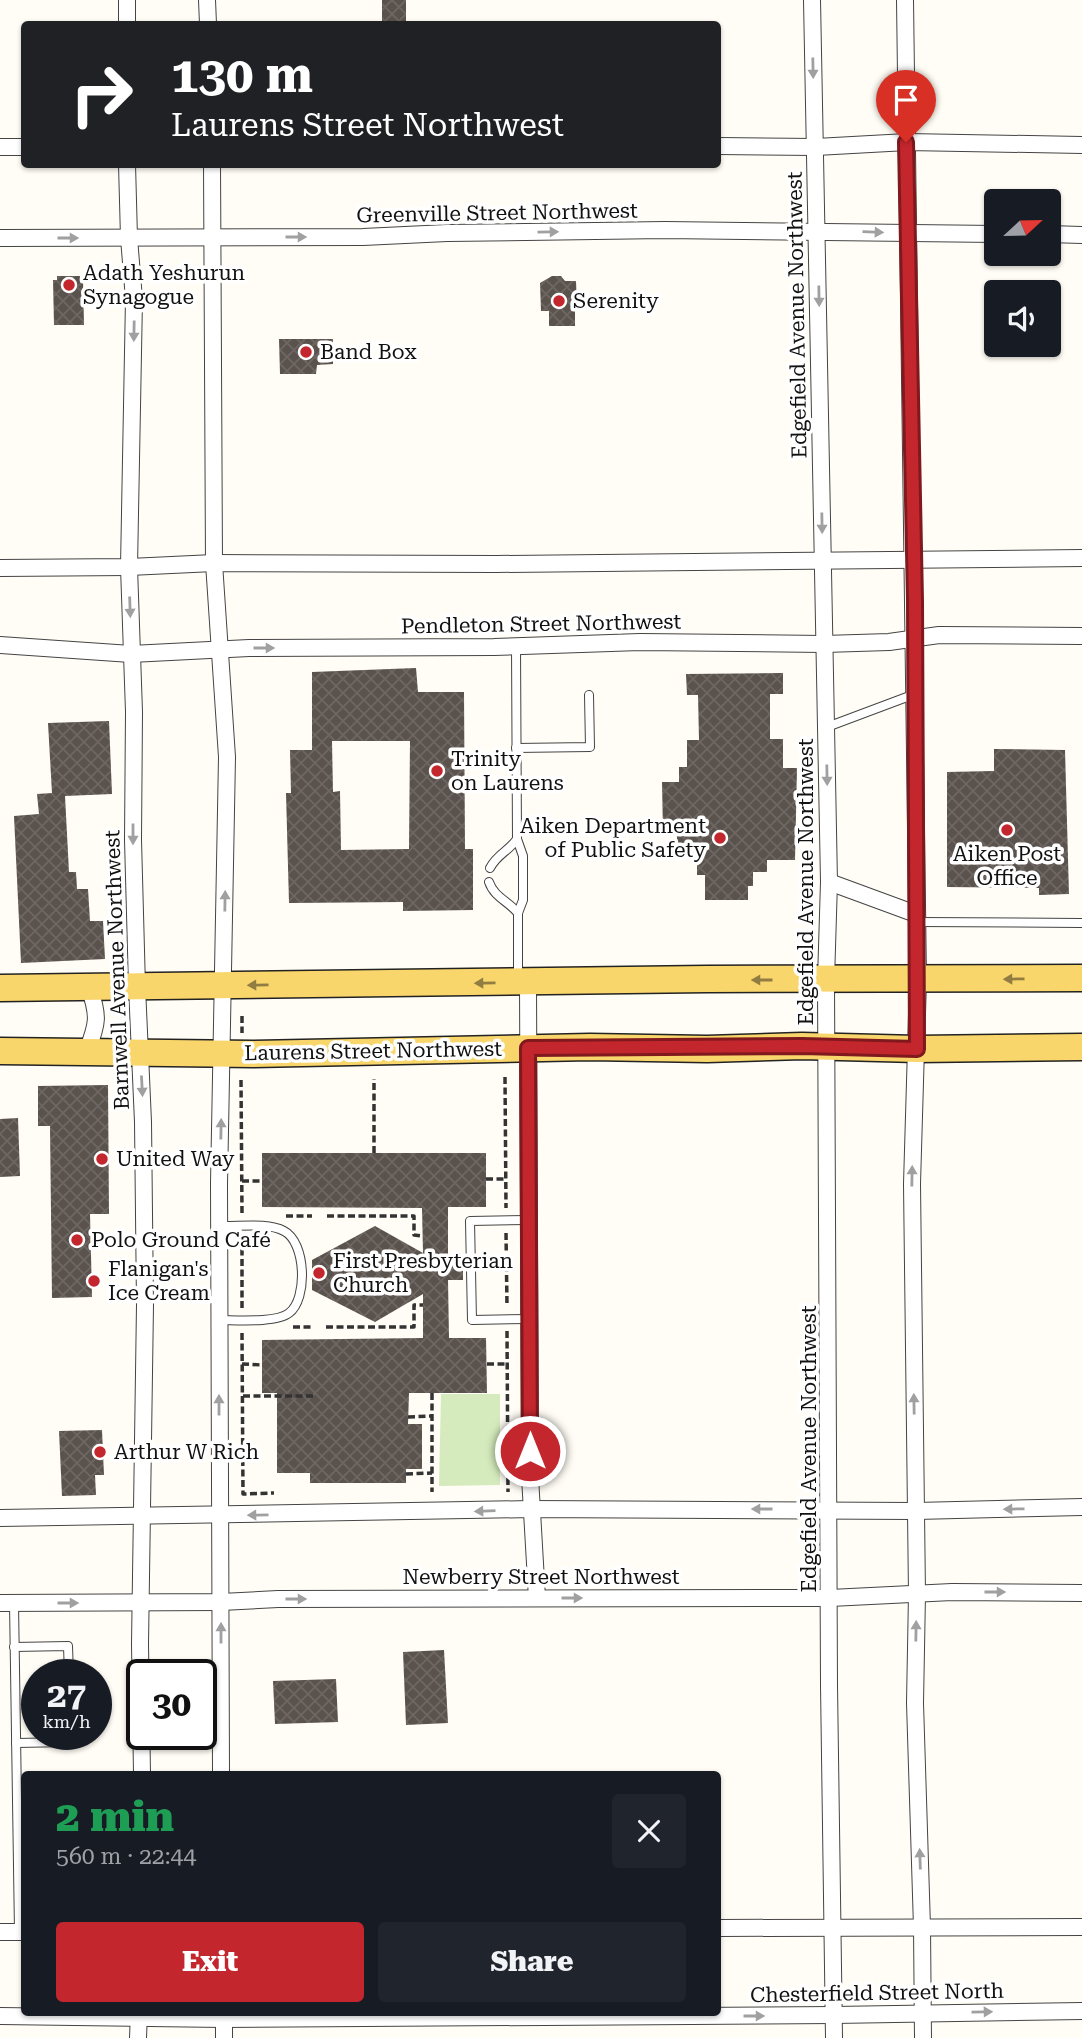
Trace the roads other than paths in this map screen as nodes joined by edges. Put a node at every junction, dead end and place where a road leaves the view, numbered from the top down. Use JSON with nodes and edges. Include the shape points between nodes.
{"nodes":[{"id":1,"x":127,"y":0,"type":"edge"},
{"id":2,"x":207,"y":0,"type":"edge"},
{"id":3,"x":812,"y":0,"type":"edge"},
{"id":4,"x":905,"y":0,"type":"edge"},
{"id":5,"x":127,"y":21,"type":"edge"},
{"id":6,"x":208,"y":21,"type":"edge"},
{"id":7,"x":906,"y":142,"type":"junction"},
{"id":8,"x":1082,"y":145,"type":"edge"},
{"id":9,"x":721,"y":146,"type":"edge"},
{"id":10,"x":0,"y":147,"type":"edge"},
{"id":11,"x":21,"y":147,"type":"edge"},
{"id":12,"x":816,"y":147,"type":"junction"},
{"id":13,"x":127,"y":168,"type":"edge"},
{"id":14,"x":212,"y":168,"type":"edge"},
{"id":15,"x":818,"y":232,"type":"junction"},
{"id":16,"x":908,"y":233,"type":"junction"},
{"id":17,"x":984,"y":234,"type":"edge"},
{"id":18,"x":1061,"y":234,"type":"edge"},
{"id":19,"x":1082,"y":235,"type":"edge"},
{"id":20,"x":213,"y":237,"type":"junction"},
{"id":21,"x":0,"y":238,"type":"edge"},
{"id":22,"x":129,"y":238,"type":"junction"},
{"id":23,"x":913,"y":558,"type":"junction"},
{"id":24,"x":1082,"y":558,"type":"edge"},
{"id":25,"x":822,"y":560,"type":"junction"},
{"id":26,"x":214,"y":563,"type":"junction"},
{"id":27,"x":129,"y":567,"type":"junction"},
{"id":28,"x":0,"y":568,"type":"edge"},
{"id":29,"x":1082,"y":636,"type":"edge"},
{"id":30,"x":915,"y":639,"type":"junction"},
{"id":31,"x":824,"y":644,"type":"junction"},
{"id":32,"x":0,"y":645,"type":"edge"},
{"id":33,"x":516,"y":646,"type":"junction"},
{"id":34,"x":219,"y":650,"type":"junction"},
{"id":35,"x":131,"y":653,"type":"junction"},
{"id":36,"x":915,"y":694,"type":"junction"},
{"id":37,"x":589,"y":695,"type":"dead end"},
{"id":38,"x":827,"y":727,"type":"junction"},
{"id":39,"x":516,"y":748,"type":"junction"},
{"id":40,"x":517,"y":839,"type":"junction"},
{"id":41,"x":490,"y":867,"type":"dead end"},
{"id":42,"x":489,"y":882,"type":"dead end"},
{"id":43,"x":829,"y":882,"type":"junction"},
{"id":44,"x":517,"y":913,"type":"junction"},
{"id":45,"x":916,"y":918,"type":"junction"},
{"id":46,"x":1082,"y":923,"type":"edge"},
{"id":47,"x":1082,"y":978,"type":"edge"},
{"id":48,"x":826,"y":980,"type":"junction"},
{"id":49,"x":918,"y":980,"type":"junction"},
{"id":50,"x":523,"y":983,"type":"junction"},
{"id":51,"x":224,"y":986,"type":"junction"},
{"id":52,"x":137,"y":987,"type":"junction"},
{"id":53,"x":0,"y":988,"type":"edge"},
{"id":54,"x":89,"y":988,"type":"junction"},
{"id":55,"x":828,"y":1047,"type":"junction"},
{"id":56,"x":1082,"y":1047,"type":"edge"},
{"id":57,"x":528,"y":1048,"type":"junction"},
{"id":58,"x":917,"y":1049,"type":"junction"},
{"id":59,"x":0,"y":1051,"type":"edge"},
{"id":60,"x":88,"y":1051,"type":"junction"},
{"id":61,"x":140,"y":1051,"type":"junction"},
{"id":62,"x":222,"y":1053,"type":"junction"},
{"id":63,"x":529,"y":1220,"type":"junction"},
{"id":64,"x":219,"y":1226,"type":"junction"},
{"id":65,"x":529,"y":1319,"type":"junction"},
{"id":66,"x":219,"y":1320,"type":"junction"},
{"id":67,"x":1082,"y":1507,"type":"edge"},
{"id":68,"x":531,"y":1509,"type":"junction"},
{"id":69,"x":829,"y":1509,"type":"junction"},
{"id":70,"x":916,"y":1511,"type":"junction"},
{"id":71,"x":221,"y":1515,"type":"junction"},
{"id":72,"x":143,"y":1517,"type":"junction"},
{"id":73,"x":0,"y":1518,"type":"edge"},
{"id":74,"x":1082,"y":1593,"type":"edge"},
{"id":75,"x":917,"y":1594,"type":"junction"},
{"id":76,"x":537,"y":1598,"type":"junction"},
{"id":77,"x":830,"y":1598,"type":"junction"},
{"id":78,"x":141,"y":1602,"type":"junction"},
{"id":79,"x":221,"y":1602,"type":"junction"},
{"id":80,"x":7,"y":1603,"type":"edge"},
{"id":81,"x":14,"y":1647,"type":"junction"},
{"id":82,"x":68,"y":1659,"type":"edge"},
{"id":83,"x":16,"y":1743,"type":"junction"},
{"id":84,"x":21,"y":1743,"type":"edge"},
{"id":85,"x":142,"y":1771,"type":"edge"},
{"id":86,"x":221,"y":1771,"type":"edge"},
{"id":87,"x":21,"y":1900,"type":"edge"},
{"id":88,"x":922,"y":1927,"type":"junction"},
{"id":89,"x":1082,"y":1927,"type":"edge"},
{"id":90,"x":721,"y":1928,"type":"edge"},
{"id":91,"x":832,"y":1928,"type":"junction"},
{"id":92,"x":0,"y":1932,"type":"edge"},
{"id":93,"x":21,"y":1932,"type":"edge"},
{"id":94,"x":1082,"y":2011,"type":"edge"},
{"id":95,"x":923,"y":2013,"type":"junction"},
{"id":96,"x":721,"y":2015,"type":"edge"},
{"id":97,"x":834,"y":2015,"type":"junction"},
{"id":98,"x":0,"y":2016,"type":"edge"},
{"id":99,"x":21,"y":2016,"type":"edge"},
{"id":100,"x":139,"y":2016,"type":"edge"},
{"id":101,"x":224,"y":2016,"type":"edge"},
{"id":102,"x":138,"y":2038,"type":"edge"},
{"id":103,"x":224,"y":2038,"type":"edge"},
{"id":104,"x":834,"y":2038,"type":"edge"},
{"id":105,"x":923,"y":2038,"type":"edge"}],
"edges":[{"from":1,"to":5,"type":"street"},
{"from":2,"to":6,"type":"street"},
{"from":3,"to":12,"type":"street","name":"Edgefield Avenue Northwest","one_way":true},
{"from":4,"to":7,"type":"street"},
{"from":7,"to":8,"type":"street"},
{"from":7,"to":12,"type":"street"},
{"from":7,"to":16,"type":"street"},
{"from":9,"to":12,"type":"street"},
{"from":10,"to":11,"type":"street"},
{"from":12,"to":15,"type":"street","name":"Edgefield Avenue Northwest"},
{"from":13,"to":22,"type":"street","name":"Barnwell Avenue Northwest"},
{"from":14,"to":20,"type":"street"},
{"from":15,"to":16,"type":"street","name":"Greenville Street Northwest","one_way":true},
{"from":20,"to":15,"type":"street","name":"Greenville Street Northwest","one_way":true},
{"from":15,"to":25,"type":"street","name":"Edgefield Avenue Northwest","one_way":true},
{"from":16,"to":17,"type":"street","name":"Greenville Street Northwest"},
{"from":16,"to":23,"type":"street"},
{"from":18,"to":19,"type":"street"},
{"from":20,"to":22,"type":"street","name":"Greenville Street Northwest"},
{"from":20,"to":26,"type":"street"},
{"from":21,"to":22,"type":"street","name":"Greenville Street Northwest","one_way":true},
{"from":22,"to":27,"type":"street","name":"Barnwell Avenue Northwest","one_way":true,"via":[[134,299]]},
{"from":23,"to":24,"type":"street"},
{"from":23,"to":25,"type":"street"},
{"from":23,"to":30,"type":"street"},
{"from":25,"to":26,"type":"street"},
{"from":25,"to":31,"type":"street","name":"Edgefield Avenue Northwest"},
{"from":26,"to":27,"type":"street"},
{"from":26,"to":34,"type":"street"},
{"from":27,"to":28,"type":"street"},
{"from":27,"to":35,"type":"street","name":"Barnwell Avenue Northwest","one_way":true},
{"from":29,"to":30,"type":"street","name":"Pendleton Street Northwest","via":[[939,635]]},
{"from":30,"to":31,"type":"street","name":"Pendleton Street Northwest"},
{"from":30,"to":36,"type":"street"},
{"from":31,"to":33,"type":"street","name":"Pendleton Street Northwest"},
{"from":31,"to":38,"type":"street","name":"Edgefield Avenue Northwest"},
{"from":32,"to":35,"type":"street","name":"Pendleton Street Northwest"},
{"from":34,"to":33,"type":"street","name":"Pendleton Street Northwest","one_way":true},
{"from":33,"to":39,"type":"lane"},
{"from":34,"to":35,"type":"street","name":"Pendleton Street Northwest"},
{"from":51,"to":34,"type":"street","one_way":true,"via":[[227,757]]},
{"from":35,"to":52,"type":"street","name":"Barnwell Avenue Northwest","one_way":true},
{"from":36,"to":38,"type":"lane"},
{"from":36,"to":45,"type":"street"},
{"from":37,"to":39,"type":"lane","via":[[590,747]]},
{"from":38,"to":43,"type":"street","name":"Edgefield Avenue Northwest","one_way":true},
{"from":39,"to":40,"type":"lane"},
{"from":40,"to":41,"type":"lane"},
{"from":40,"to":44,"type":"lane","via":[[523,856],[523,900]]},
{"from":42,"to":44,"type":"lane","via":[[495,895]]},
{"from":43,"to":45,"type":"street"},
{"from":43,"to":48,"type":"street","name":"Edgefield Avenue Northwest"},
{"from":44,"to":50,"type":"lane"},
{"from":45,"to":46,"type":"lane"},
{"from":45,"to":49,"type":"street"},
{"from":47,"to":49,"type":"main road","one_way":true},
{"from":48,"to":49,"type":"main road"},
{"from":48,"to":50,"type":"main road","one_way":true},
{"from":48,"to":55,"type":"street","name":"Edgefield Avenue Northwest"},
{"from":49,"to":58,"type":"street"},
{"from":50,"to":51,"type":"main road","one_way":true},
{"from":50,"to":57,"type":"street"},
{"from":51,"to":52,"type":"main road"},
{"from":51,"to":62,"type":"street"},
{"from":52,"to":54,"type":"main road"},
{"from":52,"to":61,"type":"street","name":"Barnwell Avenue Northwest"},
{"from":53,"to":54,"type":"main road"},
{"from":54,"to":60,"type":"street","via":[[97,1025]]},
{"from":55,"to":57,"type":"main road","name":"Laurens Street Northwest"},
{"from":55,"to":58,"type":"main road","name":"Laurens Street Northwest"},
{"from":55,"to":69,"type":"street","name":"Edgefield Avenue Northwest"},
{"from":56,"to":58,"type":"main road","name":"Laurens Street Northwest"},
{"from":57,"to":62,"type":"main road","name":"Laurens Street Northwest"},
{"from":57,"to":63,"type":"street"},
{"from":70,"to":58,"type":"street","one_way":true,"via":[[912,1184]]},
{"from":59,"to":60,"type":"main road","name":"Laurens Street Northwest"},
{"from":60,"to":61,"type":"main road","name":"Laurens Street Northwest"},
{"from":61,"to":62,"type":"main road","name":"Laurens Street Northwest"},
{"from":61,"to":72,"type":"street","name":"Barnwell Avenue Northwest","one_way":true},
{"from":64,"to":62,"type":"street","one_way":true},
{"from":63,"to":65,"type":"street"},
{"from":63,"to":65,"type":"lane","via":[[470,1221],[472,1320]]},
{"from":64,"to":66,"type":"street"},
{"from":64,"to":66,"type":"lane","via":[[286,1231],[297,1246],[302,1286],[299,1300],[288,1314]]},
{"from":65,"to":68,"type":"street"},
{"from":71,"to":66,"type":"street","one_way":true},
{"from":67,"to":70,"type":"street","one_way":true},
{"from":69,"to":68,"type":"street","one_way":true},
{"from":68,"to":71,"type":"street","one_way":true},
{"from":68,"to":76,"type":"street"},
{"from":69,"to":70,"type":"street"},
{"from":69,"to":77,"type":"street","name":"Edgefield Avenue Northwest"},
{"from":70,"to":75,"type":"street"},
{"from":71,"to":72,"type":"street"},
{"from":71,"to":79,"type":"street"},
{"from":72,"to":73,"type":"street"},
{"from":72,"to":78,"type":"street","name":"Barnwell Avenue Northwest"},
{"from":75,"to":74,"type":"street","name":"Newberry Street Northwest","one_way":true},
{"from":75,"to":77,"type":"street","name":"Newberry Street Northwest"},
{"from":88,"to":75,"type":"street","one_way":true,"via":[[915,1703]]},
{"from":76,"to":77,"type":"street","name":"Newberry Street Northwest","one_way":true},
{"from":79,"to":76,"type":"street","name":"Newberry Street Northwest","one_way":true},
{"from":77,"to":91,"type":"street","name":"Edgefield Avenue Northwest"},
{"from":78,"to":79,"type":"street","name":"Newberry Street Northwest"},
{"from":80,"to":78,"type":"street","name":"Newberry Street Northwest","one_way":true},
{"from":78,"to":85,"type":"street","name":"Barnwell Avenue Northwest"},
{"from":86,"to":79,"type":"street","one_way":true},
{"from":80,"to":81,"type":"lane"},
{"from":81,"to":82,"type":"lane","via":[[68,1646]]},
{"from":81,"to":83,"type":"lane"},
{"from":83,"to":84,"type":"lane"},
{"from":83,"to":87,"type":"lane"},
{"from":88,"to":89,"type":"street"},
{"from":88,"to":91,"type":"street"},
{"from":88,"to":95,"type":"street"},
{"from":90,"to":91,"type":"street"},
{"from":91,"to":97,"type":"street","name":"Edgefield Avenue Northwest"},
{"from":92,"to":93,"type":"street"},
{"from":95,"to":94,"type":"street","name":"Chesterfield Street North","one_way":true},
{"from":95,"to":97,"type":"street","name":"Chesterfield Street North"},
{"from":95,"to":105,"type":"street"},
{"from":96,"to":97,"type":"street","name":"Chesterfield Street North","one_way":true},
{"from":97,"to":104,"type":"street","name":"Edgefield Avenue Northwest"},
{"from":98,"to":99,"type":"street","name":"Chesterfield Street North"},
{"from":100,"to":102,"type":"street"},
{"from":101,"to":103,"type":"street"}]}
